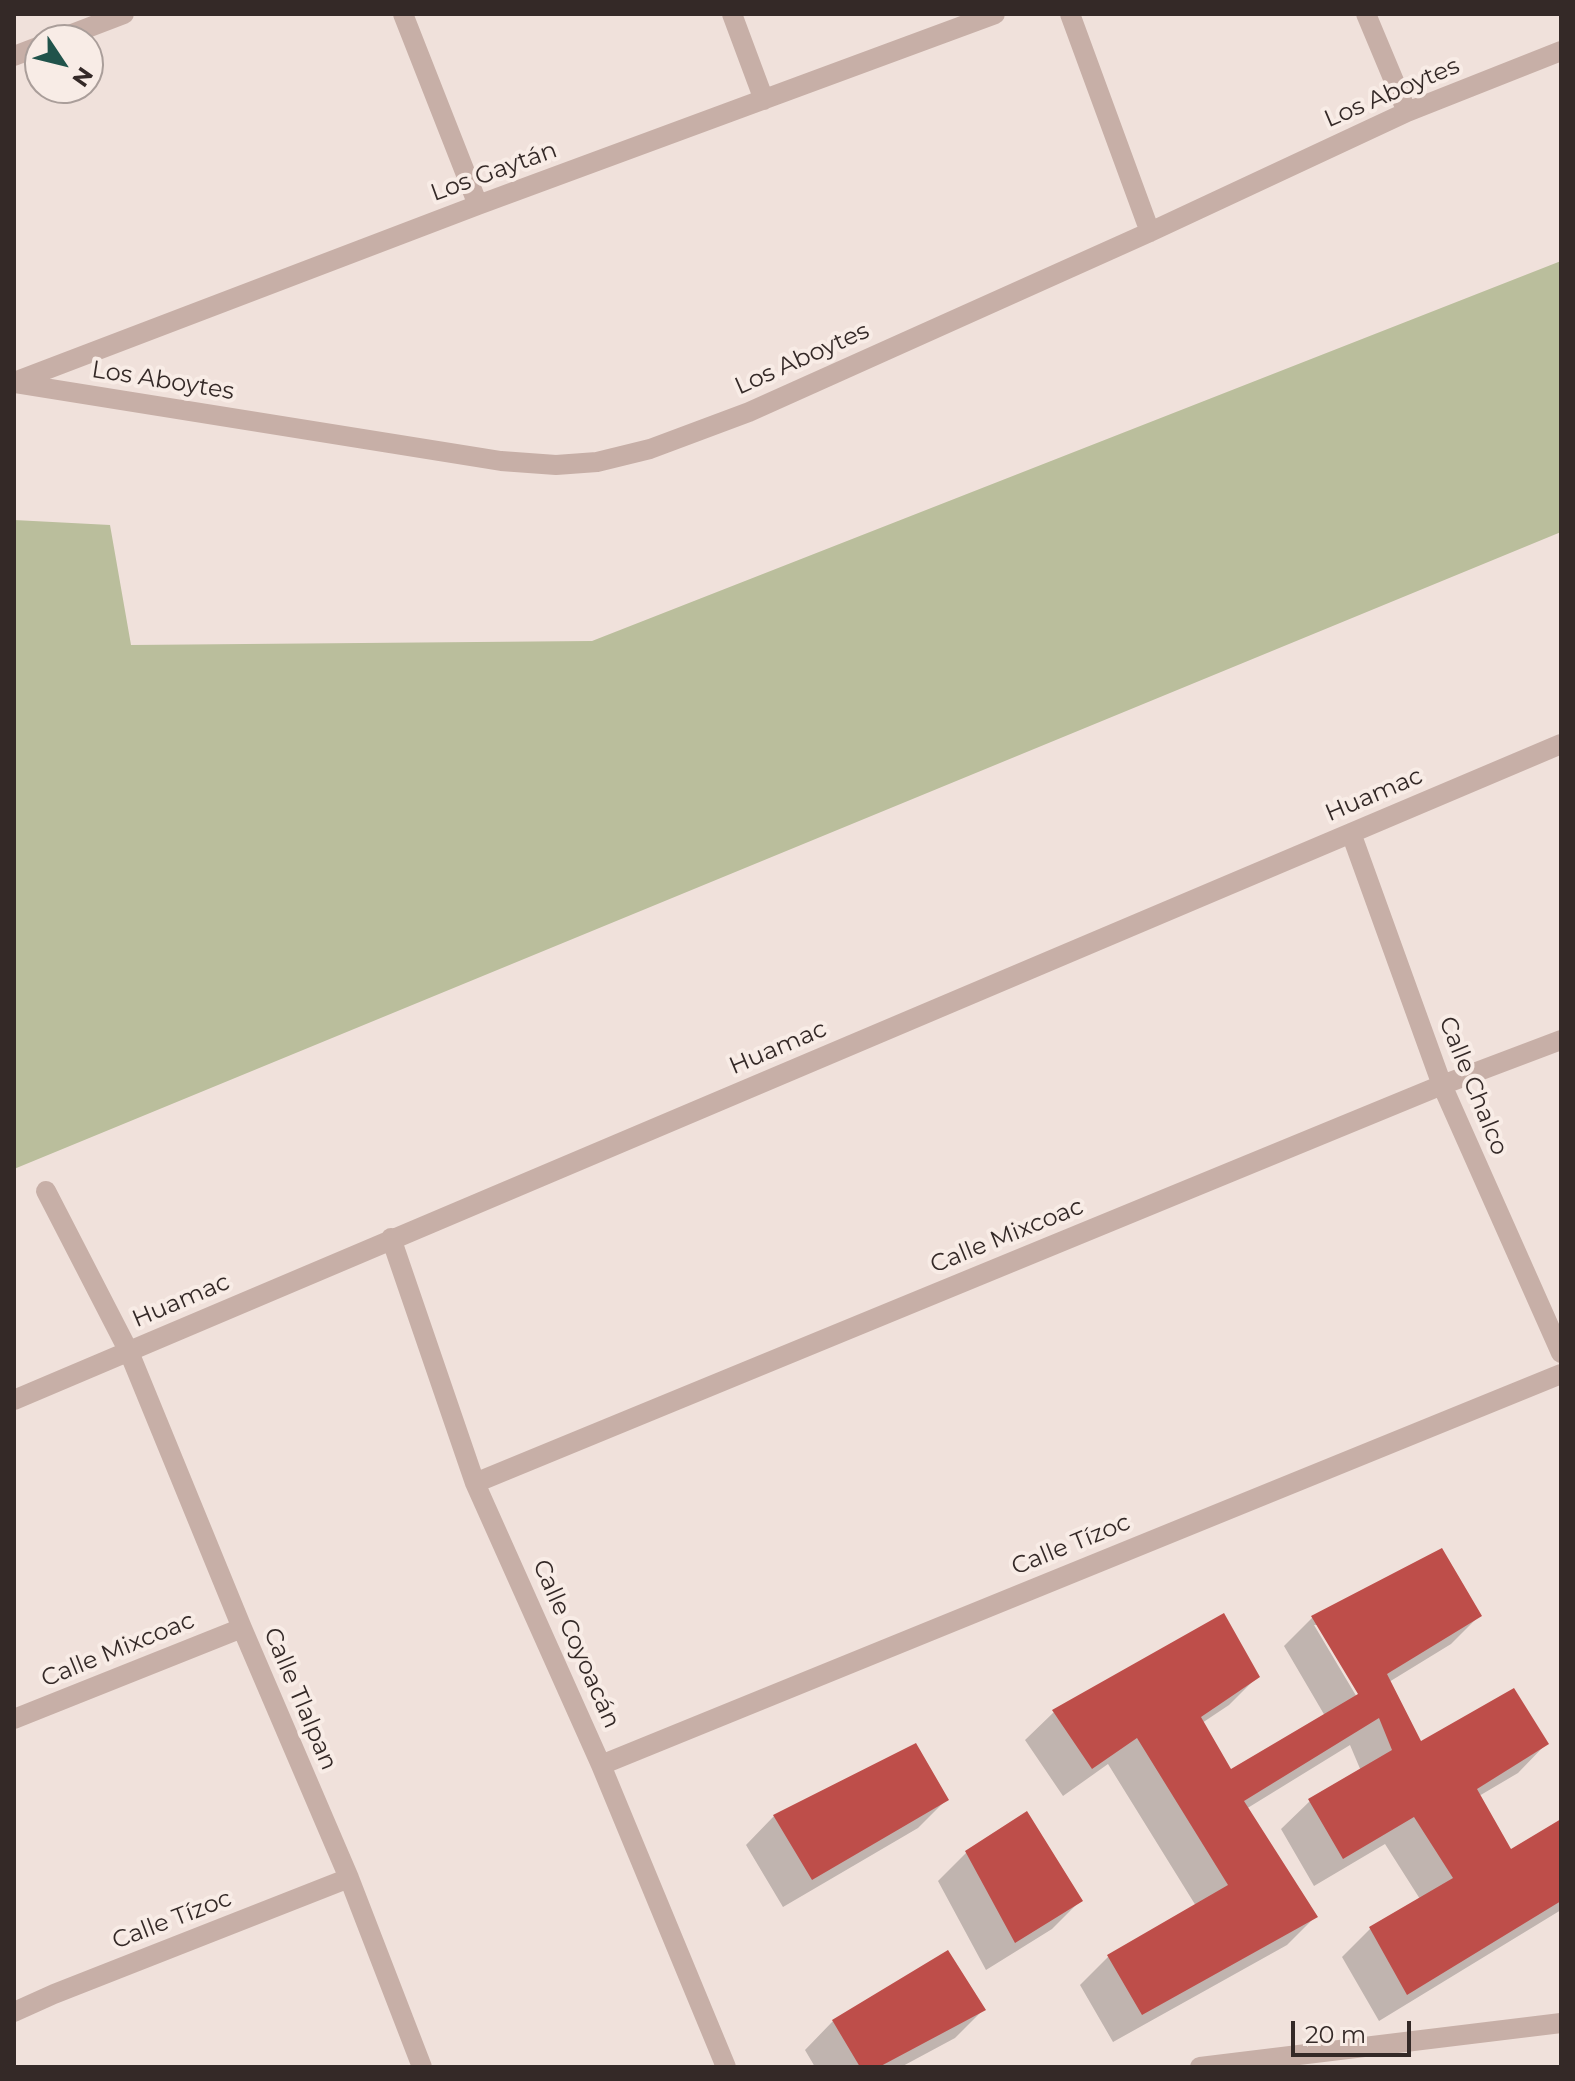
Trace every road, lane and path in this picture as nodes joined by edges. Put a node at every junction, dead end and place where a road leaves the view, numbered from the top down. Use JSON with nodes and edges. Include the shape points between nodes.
{"nodes":[{"id":1,"x":124,"y":14,"type":"edge"},
{"id":2,"x":403,"y":14,"type":"edge"},
{"id":3,"x":732,"y":14,"type":"edge"},
{"id":4,"x":995,"y":14,"type":"edge"},
{"id":5,"x":1070,"y":14,"type":"edge"},
{"id":6,"x":1366,"y":14,"type":"edge"},
{"id":7,"x":98,"y":24,"type":"edge"},
{"id":8,"x":1561,"y":51,"type":"edge"},
{"id":9,"x":764,"y":100,"type":"junction"},
{"id":10,"x":1407,"y":112,"type":"junction"},
{"id":11,"x":478,"y":205,"type":"junction"},
{"id":12,"x":1150,"y":232,"type":"junction"},
{"id":13,"x":14,"y":383,"type":"edge"},
{"id":14,"x":1561,"y":744,"type":"edge"},
{"id":15,"x":1351,"y":833,"type":"junction"},
{"id":16,"x":1561,"y":1040,"type":"edge"},
{"id":17,"x":1442,"y":1085,"type":"junction"},
{"id":18,"x":46,"y":1191,"type":"dead end"},
{"id":19,"x":391,"y":1238,"type":"junction"},
{"id":20,"x":129,"y":1352,"type":"junction"},
{"id":21,"x":1561,"y":1353,"type":"edge"},
{"id":22,"x":1561,"y":1374,"type":"edge"},
{"id":23,"x":14,"y":1400,"type":"edge"},
{"id":24,"x":475,"y":1483,"type":"junction"},
{"id":25,"x":242,"y":1628,"type":"junction"},
{"id":26,"x":14,"y":1719,"type":"edge"},
{"id":27,"x":601,"y":1765,"type":"junction"},
{"id":28,"x":349,"y":1878,"type":"junction"},
{"id":29,"x":14,"y":2012,"type":"edge"},
{"id":30,"x":1561,"y":2023,"type":"edge"},
{"id":31,"x":422,"y":2067,"type":"edge"},
{"id":32,"x":726,"y":2067,"type":"edge"},
{"id":33,"x":1200,"y":2067,"type":"edge"}],
"edges":[{"from":1,"to":7,"type":"street"},
{"from":2,"to":11,"type":"street"},
{"from":3,"to":9,"type":"street"},
{"from":4,"to":9,"type":"street","name":"Los Gaytán"},
{"from":5,"to":12,"type":"street"},
{"from":6,"to":10,"type":"street"},
{"from":8,"to":10,"type":"street","name":"Los Aboytes"},
{"from":9,"to":11,"type":"street","name":"Los Gaytán"},
{"from":10,"to":12,"type":"street","name":"Los Aboytes"},
{"from":11,"to":13,"type":"street","name":"Los Gaytán"},
{"from":12,"to":13,"type":"street","name":"Los Aboytes","via":[[749,412],[650,449],[597,462],[501,461]]},
{"from":14,"to":15,"type":"street","name":"Huamac"},
{"from":15,"to":17,"type":"street","name":"Calle Chalco"},
{"from":15,"to":19,"type":"street","name":"Huamac"},
{"from":16,"to":17,"type":"street","name":"Calle Mixcoac"},
{"from":17,"to":21,"type":"street","name":"Calle Chalco"},
{"from":17,"to":24,"type":"street","name":"Calle Mixcoac"},
{"from":18,"to":20,"type":"street","name":"Calle Tlalpan"},
{"from":19,"to":20,"type":"street","name":"Huamac"},
{"from":19,"to":24,"type":"street","name":"Calle Coyoacán"},
{"from":20,"to":23,"type":"street","name":"Huamac"},
{"from":20,"to":25,"type":"street","name":"Calle Tlalpan"},
{"from":22,"to":27,"type":"street","name":"Calle Tízoc"},
{"from":24,"to":27,"type":"street","name":"Calle Coyoacán"},
{"from":25,"to":26,"type":"street","name":"Calle Mixcoac"},
{"from":25,"to":28,"type":"street","name":"Calle Tlalpan"},
{"from":27,"to":32,"type":"street","name":"Calle Coyoacán"},
{"from":28,"to":29,"type":"street","name":"Calle Tízoc"},
{"from":28,"to":31,"type":"street","name":"Calle Tlalpan"},
{"from":30,"to":33,"type":"street"}]}
